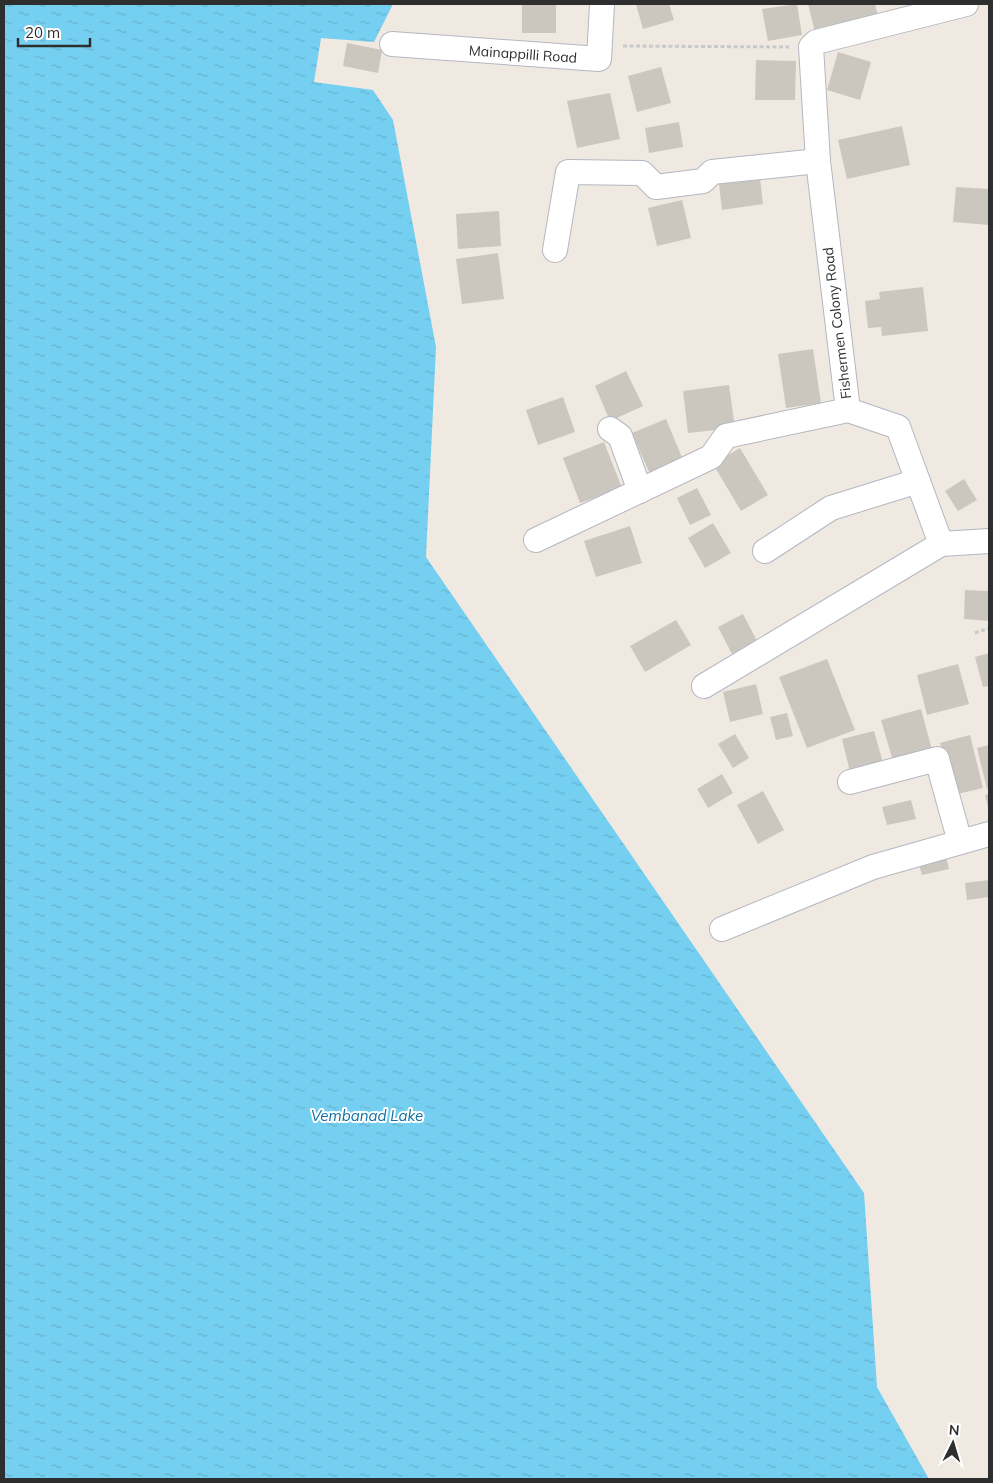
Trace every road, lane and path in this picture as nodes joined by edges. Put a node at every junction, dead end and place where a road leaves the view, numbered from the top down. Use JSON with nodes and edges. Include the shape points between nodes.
{"nodes":[{"id":1,"x":602,"y":4,"type":"edge"},
{"id":2,"x":966,"y":4,"type":"edge"},
{"id":3,"x":392,"y":44,"type":"dead end"},
{"id":4,"x":600,"y":46,"type":"junction"},
{"id":5,"x":811,"y":47,"type":"junction"},
{"id":6,"x":818,"y":161,"type":"junction"},
{"id":7,"x":555,"y":250,"type":"dead end"},
{"id":8,"x":848,"y":410,"type":"junction"},
{"id":9,"x":610,"y":429,"type":"dead end"},
{"id":10,"x":918,"y":481,"type":"junction"},
{"id":11,"x":640,"y":491,"type":"junction"},
{"id":12,"x":536,"y":540,"type":"dead end"},
{"id":13,"x":989,"y":541,"type":"edge"},
{"id":14,"x":941,"y":544,"type":"junction"},
{"id":15,"x":765,"y":552,"type":"dead end"},
{"id":16,"x":989,"y":628,"type":"edge"},
{"id":17,"x":975,"y":633,"type":"dead end"},
{"id":18,"x":704,"y":686,"type":"dead end"},
{"id":19,"x":850,"y":782,"type":"dead end"},
{"id":20,"x":989,"y":834,"type":"edge"},
{"id":21,"x":960,"y":842,"type":"junction"},
{"id":22,"x":722,"y":929,"type":"dead end"}],
"edges":[{"from":1,"to":4,"type":"street"},
{"from":2,"to":5,"type":"street","via":[[816,42]]},
{"from":3,"to":4,"type":"street","name":"Mainappilli Road","via":[[599,59]]},
{"from":4,"to":5,"type":"path"},
{"from":5,"to":6,"type":"street","name":"Fishermen Colony Road"},
{"from":6,"to":7,"type":"street","via":[[712,172],[703,181],[656,187],[642,173],[568,172]]},
{"from":6,"to":8,"type":"street","name":"Fishermen Colony Road"},
{"from":8,"to":10,"type":"street","name":"Fishermen Colony Road","via":[[898,427]]},
{"from":8,"to":11,"type":"street","via":[[726,436],[711,457]]},
{"from":9,"to":11,"type":"street","via":[[620,436]]},
{"from":10,"to":14,"type":"street","name":"Fishermen Colony Road"},
{"from":10,"to":15,"type":"street","via":[[831,508]]},
{"from":11,"to":12,"type":"street"},
{"from":13,"to":14,"type":"street"},
{"from":14,"to":18,"type":"street"},
{"from":16,"to":17,"type":"path"},
{"from":19,"to":21,"type":"street","via":[[937,759]]},
{"from":20,"to":21,"type":"street"},
{"from":21,"to":22,"type":"street","via":[[873,867]]}]}
